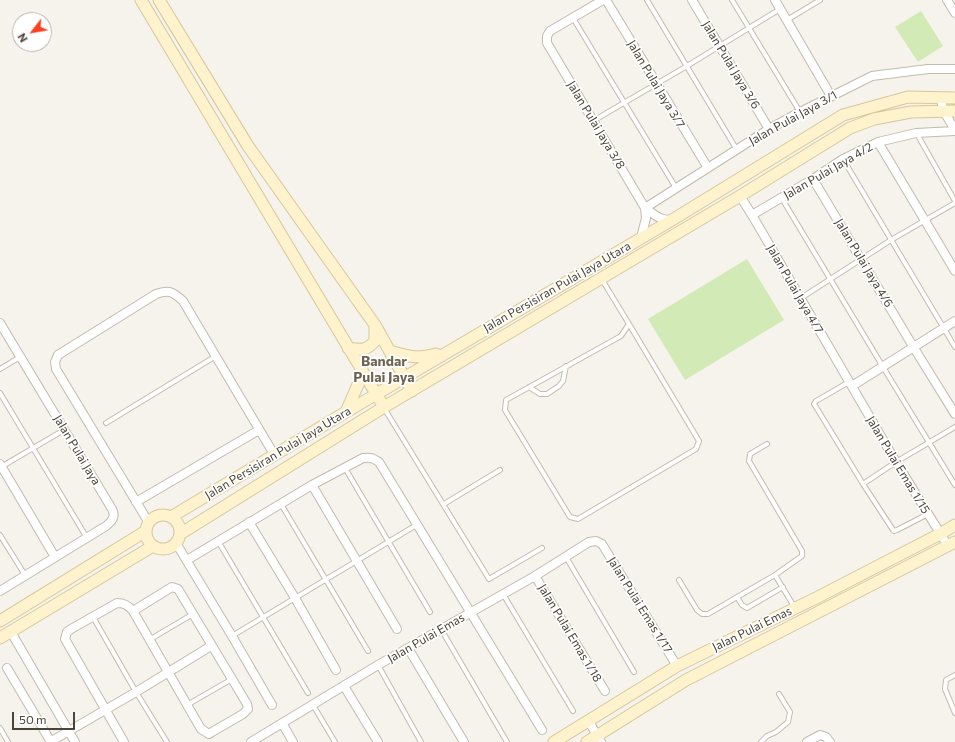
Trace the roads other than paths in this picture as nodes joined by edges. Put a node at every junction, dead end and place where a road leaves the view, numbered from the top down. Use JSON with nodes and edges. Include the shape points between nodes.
{"nodes":[{"id":1,"x":141,"y":0,"type":"edge"},
{"id":2,"x":159,"y":0,"type":"edge"},
{"id":3,"x":604,"y":0,"type":"edge"},
{"id":4,"x":647,"y":0,"type":"edge"},
{"id":5,"x":692,"y":0,"type":"edge"},
{"id":6,"x":732,"y":0,"type":"edge"},
{"id":7,"x":775,"y":0,"type":"edge"},
{"id":8,"x":820,"y":0,"type":"edge"},
{"id":9,"x":947,"y":0,"type":"edge"},
{"id":10,"x":780,"y":9,"type":"junction"},
{"id":11,"x":955,"y":13,"type":"edge"},
{"id":12,"x":573,"y":18,"type":"junction"},
{"id":13,"x":787,"y":20,"type":"junction"},
{"id":14,"x":749,"y":28,"type":"junction"},
{"id":15,"x":720,"y":46,"type":"junction"},
{"id":16,"x":687,"y":66,"type":"junction"},
{"id":17,"x":955,"y":69,"type":"edge"},
{"id":18,"x":656,"y":84,"type":"junction"},
{"id":19,"x":831,"y":96,"type":"junction"},
{"id":20,"x":941,"y":98,"type":"junction"},
{"id":21,"x":955,"y":98,"type":"edge"},
{"id":22,"x":624,"y":103,"type":"junction"},
{"id":23,"x":943,"y":110,"type":"junction"},
{"id":24,"x":955,"y":111,"type":"edge"},
{"id":25,"x":800,"y":112,"type":"junction"},
{"id":26,"x":593,"y":121,"type":"junction"},
{"id":27,"x":769,"y":129,"type":"junction"},
{"id":28,"x":955,"y":131,"type":"edge"},
{"id":29,"x":916,"y":133,"type":"junction"},
{"id":30,"x":878,"y":142,"type":"junction"},
{"id":31,"x":737,"y":150,"type":"junction"},
{"id":32,"x":843,"y":160,"type":"junction"},
{"id":33,"x":708,"y":168,"type":"junction"},
{"id":34,"x":813,"y":179,"type":"junction"},
{"id":35,"x":676,"y":188,"type":"junction"},
{"id":36,"x":740,"y":196,"type":"junction"},
{"id":37,"x":781,"y":197,"type":"junction"},
{"id":38,"x":955,"y":202,"type":"edge"},
{"id":39,"x":645,"y":208,"type":"junction"},
{"id":40,"x":752,"y":215,"type":"junction"},
{"id":41,"x":672,"y":220,"type":"junction"},
{"id":42,"x":925,"y":220,"type":"junction"},
{"id":43,"x":641,"y":238,"type":"junction"},
{"id":44,"x":891,"y":240,"type":"junction"},
{"id":45,"x":862,"y":258,"type":"junction"},
{"id":46,"x":955,"y":271,"type":"edge"},
{"id":47,"x":601,"y":278,"type":"junction"},
{"id":48,"x":830,"y":280,"type":"junction"},
{"id":49,"x":801,"y":298,"type":"junction"},
{"id":50,"x":955,"y":321,"type":"edge"},
{"id":51,"x":0,"y":323,"type":"edge"},
{"id":52,"x":629,"y":324,"type":"junction"},
{"id":53,"x":375,"y":325,"type":"junction"},
{"id":54,"x":943,"y":328,"type":"junction"},
{"id":55,"x":955,"y":347,"type":"edge"},
{"id":56,"x":348,"y":348,"type":"junction"},
{"id":57,"x":914,"y":348,"type":"junction"},
{"id":58,"x":448,"y":351,"type":"junction"},
{"id":59,"x":390,"y":352,"type":"junction"},
{"id":60,"x":20,"y":356,"type":"junction"},
{"id":61,"x":216,"y":356,"type":"junction"},
{"id":62,"x":566,"y":366,"type":"junction"},
{"id":63,"x":883,"y":367,"type":"junction"},
{"id":64,"x":0,"y":369,"type":"edge"},
{"id":65,"x":363,"y":373,"type":"junction"},
{"id":66,"x":404,"y":377,"type":"junction"},
{"id":67,"x":851,"y":384,"type":"junction"},
{"id":68,"x":529,"y":387,"type":"junction"},
{"id":69,"x":412,"y":391,"type":"junction"},
{"id":70,"x":0,"y":393,"type":"edge"},
{"id":71,"x":376,"y":394,"type":"junction"},
{"id":72,"x":384,"y":407,"type":"junction"},
{"id":73,"x":346,"y":412,"type":"junction"},
{"id":74,"x":955,"y":414,"type":"edge"},
{"id":75,"x":106,"y":423,"type":"dead end"},
{"id":76,"x":955,"y":426,"type":"edge"},
{"id":77,"x":64,"y":430,"type":"junction"},
{"id":78,"x":259,"y":430,"type":"junction"},
{"id":79,"x":930,"y":442,"type":"junction"},
{"id":80,"x":767,"y":444,"type":"dead end"},
{"id":81,"x":33,"y":448,"type":"junction"},
{"id":82,"x":275,"y":456,"type":"junction"},
{"id":83,"x":896,"y":462,"type":"junction"},
{"id":84,"x":1,"y":466,"type":"edge"},
{"id":85,"x":344,"y":468,"type":"junction"},
{"id":86,"x":500,"y":470,"type":"dead end"},
{"id":87,"x":863,"y":484,"type":"junction"},
{"id":88,"x":955,"y":484,"type":"edge"},
{"id":89,"x":312,"y":485,"type":"junction"},
{"id":90,"x":136,"y":502,"type":"junction"},
{"id":91,"x":281,"y":504,"type":"junction"},
{"id":92,"x":444,"y":504,"type":"junction"},
{"id":93,"x":928,"y":514,"type":"junction"},
{"id":94,"x":171,"y":517,"type":"junction"},
{"id":95,"x":249,"y":522,"type":"junction"},
{"id":96,"x":418,"y":524,"type":"junction"},
{"id":97,"x":955,"y":524,"type":"edge"},
{"id":98,"x":148,"y":527,"type":"junction"},
{"id":99,"x":940,"y":534,"type":"junction"},
{"id":100,"x":0,"y":535,"type":"edge"},
{"id":101,"x":87,"y":538,"type":"junction"},
{"id":102,"x":178,"y":539,"type":"junction"},
{"id":103,"x":218,"y":541,"type":"junction"},
{"id":104,"x":388,"y":542,"type":"junction"},
{"id":105,"x":602,"y":544,"type":"joint"},
{"id":106,"x":952,"y":544,"type":"edge"},
{"id":107,"x":153,"y":546,"type":"junction"},
{"id":108,"x":542,"y":548,"type":"dead end"},
{"id":109,"x":55,"y":557,"type":"junction"},
{"id":110,"x":566,"y":557,"type":"junction"},
{"id":111,"x":186,"y":560,"type":"junction"},
{"id":112,"x":356,"y":560,"type":"junction"},
{"id":113,"x":25,"y":575,"type":"junction"},
{"id":114,"x":776,"y":575,"type":"junction"},
{"id":115,"x":535,"y":576,"type":"junction"},
{"id":116,"x":326,"y":579,"type":"junction"},
{"id":117,"x":678,"y":580,"type":"dead end"},
{"id":118,"x":783,"y":587,"type":"junction"},
{"id":119,"x":0,"y":592,"type":"edge"},
{"id":120,"x":502,"y":594,"type":"junction"},
{"id":121,"x":737,"y":597,"type":"junction"},
{"id":122,"x":295,"y":598,"type":"junction"},
{"id":123,"x":795,"y":608,"type":"junction"},
{"id":124,"x":133,"y":611,"type":"junction"},
{"id":125,"x":430,"y":612,"type":"dead end"},
{"id":126,"x":471,"y":612,"type":"junction"},
{"id":127,"x":193,"y":614,"type":"junction"},
{"id":128,"x":93,"y":616,"type":"junction"},
{"id":129,"x":263,"y":617,"type":"junction"},
{"id":130,"x":0,"y":621,"type":"edge"},
{"id":131,"x":397,"y":629,"type":"dead end"},
{"id":132,"x":441,"y":630,"type":"junction"},
{"id":133,"x":11,"y":632,"type":"junction"},
{"id":134,"x":232,"y":636,"type":"junction"},
{"id":135,"x":0,"y":638,"type":"edge"},
{"id":136,"x":149,"y":640,"type":"junction"},
{"id":137,"x":211,"y":646,"type":"junction"},
{"id":138,"x":408,"y":648,"type":"junction"},
{"id":139,"x":368,"y":651,"type":"dead end"},
{"id":140,"x":378,"y":665,"type":"junction"},
{"id":141,"x":677,"y":666,"type":"junction"},
{"id":142,"x":7,"y":668,"type":"dead end"},
{"id":143,"x":336,"y":670,"type":"dead end"},
{"id":144,"x":634,"y":672,"type":"dead end"},
{"id":145,"x":168,"y":673,"type":"junction"},
{"id":146,"x":955,"y":675,"type":"edge"},
{"id":147,"x":232,"y":679,"type":"junction"},
{"id":148,"x":344,"y":686,"type":"junction"},
{"id":149,"x":605,"y":691,"type":"dead end"},
{"id":150,"x":136,"y":692,"type":"junction"},
{"id":151,"x":308,"y":694,"type":"dead end"},
{"id":152,"x":779,"y":694,"type":"dead end"},
{"id":153,"x":313,"y":704,"type":"junction"},
{"id":154,"x":187,"y":705,"type":"junction"},
{"id":155,"x":272,"y":705,"type":"dead end"},
{"id":156,"x":106,"y":710,"type":"junction"},
{"id":157,"x":573,"y":711,"type":"dead end"},
{"id":158,"x":955,"y":713,"type":"edge"},
{"id":159,"x":588,"y":720,"type":"junction"},
{"id":160,"x":282,"y":724,"type":"junction"},
{"id":161,"x":0,"y":728,"type":"edge"},
{"id":162,"x":542,"y":730,"type":"dead end"},
{"id":163,"x":69,"y":731,"type":"junction"},
{"id":164,"x":828,"y":739,"type":"edge"},
{"id":165,"x":595,"y":740,"type":"edge"},
{"id":166,"x":8,"y":742,"type":"edge"},
{"id":167,"x":50,"y":742,"type":"edge"},
{"id":168,"x":75,"y":742,"type":"edge"},
{"id":169,"x":124,"y":742,"type":"edge"},
{"id":170,"x":167,"y":742,"type":"edge"},
{"id":171,"x":252,"y":742,"type":"edge"},
{"id":172,"x":293,"y":742,"type":"edge"},
{"id":173,"x":335,"y":742,"type":"edge"},
{"id":174,"x":378,"y":742,"type":"edge"},
{"id":175,"x":421,"y":742,"type":"edge"},
{"id":176,"x":464,"y":742,"type":"edge"},
{"id":177,"x":507,"y":742,"type":"edge"},
{"id":178,"x":554,"y":742,"type":"edge"},
{"id":179,"x":761,"y":742,"type":"edge"},
{"id":180,"x":806,"y":742,"type":"edge"}],
"edges":[{"from":1,"to":56,"type":"main road"},
{"from":2,"to":53,"type":"main road","via":[[248,146]]},
{"from":3,"to":12,"type":"street"},
{"from":3,"to":18,"type":"street","name":"Jalan Pulai Jaya 3/7"},
{"from":4,"to":16,"type":"lane"},
{"from":5,"to":15,"type":"street","name":"Jalan Pulai Jaya 3/6"},
{"from":6,"to":14,"type":"lane"},
{"from":7,"to":10,"type":"street"},
{"from":8,"to":13,"type":"lane"},
{"from":9,"to":11,"type":"street"},
{"from":10,"to":13,"type":"street"},
{"from":10,"to":14,"type":"lane"},
{"from":12,"to":22,"type":"lane"},
{"from":12,"to":26,"type":"street","name":"Jalan Pulai Jaya 3/8","via":[[550,31],[547,43]]},
{"from":13,"to":19,"type":"street"},
{"from":14,"to":15,"type":"lane"},
{"from":14,"to":25,"type":"lane"},
{"from":15,"to":16,"type":"lane"},
{"from":15,"to":27,"type":"street","name":"Jalan Pulai Jaya 3/6"},
{"from":16,"to":18,"type":"lane"},
{"from":16,"to":31,"type":"lane"},
{"from":17,"to":19,"type":"street","name":"Jalan Pulai Jaya 3/1","via":[[928,69],[872,76]]},
{"from":18,"to":22,"type":"lane"},
{"from":18,"to":33,"type":"street","name":"Jalan Pulai Jaya 3/7"},
{"from":19,"to":25,"type":"street","name":"Jalan Pulai Jaya 3/1"},
{"from":20,"to":21,"type":"main road","name":"Jalan Persisiran Pulai Jaya Utara"},
{"from":20,"to":23,"type":"street"},
{"from":20,"to":41,"type":"main road","name":"Jalan Persisiran Pulai Jaya Utara","via":[[908,97],[843,115]]},
{"from":22,"to":26,"type":"lane"},
{"from":22,"to":35,"type":"lane"},
{"from":23,"to":24,"type":"main road","name":"Jalan Persisiran Pulai Jaya Utara"},
{"from":23,"to":28,"type":"street"},
{"from":23,"to":36,"type":"main road","name":"Jalan Persisiran Pulai Jaya Utara","via":[[904,113],[874,119],[850,128]]},
{"from":25,"to":27,"type":"street","name":"Jalan Pulai Jaya 3/1"},
{"from":26,"to":39,"type":"street","name":"Jalan Pulai Jaya 3/8"},
{"from":27,"to":31,"type":"street","name":"Jalan Pulai Jaya 3/1"},
{"from":28,"to":29,"type":"street","name":"Jalan Pulai Jaya 4/2"},
{"from":29,"to":30,"type":"street","name":"Jalan Pulai Jaya 4/2"},
{"from":29,"to":38,"type":"lane"},
{"from":30,"to":32,"type":"street","name":"Jalan Pulai Jaya 4/2"},
{"from":30,"to":42,"type":"street"},
{"from":31,"to":33,"type":"street","name":"Jalan Pulai Jaya 3/1"},
{"from":32,"to":34,"type":"street","name":"Jalan Pulai Jaya 4/2"},
{"from":32,"to":44,"type":"lane"},
{"from":33,"to":35,"type":"street","name":"Jalan Pulai Jaya 3/1"},
{"from":34,"to":37,"type":"street","name":"Jalan Pulai Jaya 4/2"},
{"from":34,"to":45,"type":"street","name":"Jalan Pulai Jaya 4/6"},
{"from":35,"to":39,"type":"street","name":"Jalan Pulai Jaya 3/1"},
{"from":36,"to":40,"type":"street","name":"Jalan Pulai Jaya 4/7"},
{"from":36,"to":47,"type":"main road","name":"Jalan Persisiran Pulai Jaya Utara"},
{"from":37,"to":40,"type":"street","name":"Jalan Pulai Jaya 4/2"},
{"from":37,"to":48,"type":"lane"},
{"from":38,"to":42,"type":"lane"},
{"from":39,"to":41,"type":"street","via":[[658,218]]},
{"from":39,"to":43,"type":"street","via":[[646,218]]},
{"from":40,"to":49,"type":"street","name":"Jalan Pulai Jaya 4/7"},
{"from":41,"to":43,"type":"main road","name":"Jalan Persisiran Pulai Jaya Utara"},
{"from":42,"to":44,"type":"lane"},
{"from":42,"to":46,"type":"street"},
{"from":43,"to":58,"type":"main road","name":"Jalan Persisiran Pulai Jaya Utara"},
{"from":44,"to":45,"type":"lane"},
{"from":44,"to":54,"type":"lane"},
{"from":45,"to":48,"type":"lane"},
{"from":45,"to":57,"type":"street","name":"Jalan Pulai Jaya 4/6"},
{"from":47,"to":52,"type":"lane"},
{"from":47,"to":69,"type":"main road","name":"Jalan Persisiran Pulai Jaya Utara"},
{"from":48,"to":49,"type":"lane"},
{"from":48,"to":63,"type":"lane"},
{"from":49,"to":67,"type":"street","name":"Jalan Pulai Jaya 4/7"},
{"from":50,"to":54,"type":"street"},
{"from":51,"to":60,"type":"street","name":"Jalan Pulai Jaya"},
{"from":52,"to":62,"type":"lane","via":[[621,336]]},
{"from":52,"to":68,"type":"lane","via":[[699,441],[696,449],[578,519],[570,517],[505,410],[506,400]]},
{"from":53,"to":56,"type":"main road","via":[[375,341],[368,348]]},
{"from":53,"to":59,"type":"main road"},
{"from":54,"to":55,"type":"lane"},
{"from":54,"to":57,"type":"street"},
{"from":56,"to":65,"type":"main road"},
{"from":57,"to":63,"type":"street"},
{"from":57,"to":74,"type":"street","name":"Jalan Pulai Jaya 4/6"},
{"from":58,"to":59,"type":"main road","via":[[412,358]]},
{"from":58,"to":66,"type":"main road","name":"Jalan Persisiran Pulai Jaya Utara"},
{"from":59,"to":66,"type":"main road"},
{"from":60,"to":64,"type":"lane"},
{"from":60,"to":77,"type":"street","name":"Jalan Pulai Jaya"},
{"from":61,"to":75,"type":"lane"},
{"from":61,"to":78,"type":"street"},
{"from":61,"to":90,"type":"street","via":[[183,301],[175,293],[165,291],[156,294],[58,355],[56,369]]},
{"from":62,"to":68,"type":"lane"},
{"from":62,"to":68,"type":"lane","via":[[563,381],[547,394],[540,394]]},
{"from":63,"to":67,"type":"street"},
{"from":63,"to":79,"type":"lane"},
{"from":65,"to":71,"type":"main road"},
{"from":65,"to":73,"type":"main road"},
{"from":66,"to":69,"type":"main road"},
{"from":66,"to":71,"type":"main road","name":"Jalan Persisiran Pulai Jaya Utara"},
{"from":67,"to":83,"type":"street","name":"Jalan Pulai Emas 1/15"},
{"from":67,"to":87,"type":"lane","via":[[814,404]]},
{"from":69,"to":72,"type":"main road","name":"Jalan Persisiran Pulai Jaya Utara"},
{"from":70,"to":81,"type":"lane"},
{"from":71,"to":72,"type":"main road"},
{"from":71,"to":73,"type":"main road","name":"Jalan Persisiran Pulai Jaya Utara"},
{"from":72,"to":92,"type":"lane"},
{"from":72,"to":102,"type":"main road","name":"Jalan Persisiran Pulai Jaya Utara"},
{"from":73,"to":82,"type":"main road","name":"Jalan Persisiran Pulai Jaya Utara"},
{"from":76,"to":79,"type":"lane"},
{"from":77,"to":81,"type":"lane"},
{"from":77,"to":101,"type":"street","name":"Jalan Pulai Jaya","via":[[113,513],[112,521]]},
{"from":78,"to":82,"type":"street"},
{"from":78,"to":90,"type":"street"},
{"from":79,"to":83,"type":"lane"},
{"from":79,"to":88,"type":"lane"},
{"from":80,"to":114,"type":"lane","via":[[750,454],[749,460],[802,551],[802,556]]},
{"from":81,"to":84,"type":"lane"},
{"from":81,"to":101,"type":"lane"},
{"from":82,"to":94,"type":"main road","name":"Jalan Persisiran Pulai Jaya Utara"},
{"from":83,"to":87,"type":"lane"},
{"from":83,"to":93,"type":"street","name":"Jalan Pulai Emas 1/15"},
{"from":84,"to":109,"type":"street"},
{"from":85,"to":89,"type":"street"},
{"from":85,"to":96,"type":"street","via":[[368,457],[380,462]]},
{"from":85,"to":104,"type":"lane"},
{"from":86,"to":92,"type":"lane"},
{"from":87,"to":93,"type":"lane","via":[[894,531]]},
{"from":89,"to":91,"type":"street"},
{"from":89,"to":112,"type":"street","name":"Jalan Pulai Emas"},
{"from":90,"to":98,"type":"street"},
{"from":91,"to":95,"type":"street"},
{"from":91,"to":116,"type":"lane"},
{"from":92,"to":108,"type":"lane","via":[[489,579]]},
{"from":93,"to":99,"type":"street","name":"Jalan Pulai Emas 1/15"},
{"from":94,"to":98,"type":"main road","via":[[157,516]]},
{"from":94,"to":102,"type":"main road","via":[[178,524]]},
{"from":95,"to":103,"type":"street"},
{"from":95,"to":122,"type":"street"},
{"from":96,"to":104,"type":"lane"},
{"from":96,"to":126,"type":"street"},
{"from":97,"to":99,"type":"main road","name":"Jalan Pulai Emas"},
{"from":98,"to":107,"type":"main road","via":[[148,538]]},
{"from":98,"to":130,"type":"main road"},
{"from":99,"to":106,"type":"street","name":"Jalan Pulai Emas 1/15"},
{"from":99,"to":123,"type":"main road","name":"Jalan Pulai Emas"},
{"from":100,"to":113,"type":"lane"},
{"from":101,"to":109,"type":"street","name":"Jalan Pulai Jaya"},
{"from":102,"to":107,"type":"main road","via":[[173,546],[165,549]]},
{"from":102,"to":111,"type":"street"},
{"from":103,"to":111,"type":"street"},
{"from":103,"to":129,"type":"lane"},
{"from":104,"to":112,"type":"lane"},
{"from":104,"to":125,"type":"lane"},
{"from":105,"to":110,"type":"street","name":"Jalan Pulai Emas","via":[[596,540],[589,542]]},
{"from":105,"to":141,"type":"street","name":"Jalan Pulai Emas 1/17"},
{"from":106,"to":165,"type":"main road","name":"Jalan Pulai Emas","via":[[686,680]]},
{"from":107,"to":133,"type":"main road"},
{"from":109,"to":113,"type":"street","name":"Jalan Pulai Jaya"},
{"from":110,"to":115,"type":"street","name":"Jalan Pulai Emas"},
{"from":110,"to":144,"type":"lane"},
{"from":111,"to":134,"type":"street"},
{"from":112,"to":116,"type":"lane"},
{"from":112,"to":131,"type":"street","name":"Jalan Pulai Emas"},
{"from":113,"to":119,"type":"street","name":"Jalan Pulai Jaya"},
{"from":114,"to":118,"type":"lane"},
{"from":114,"to":121,"type":"lane"},
{"from":115,"to":120,"type":"street","name":"Jalan Pulai Emas"},
{"from":115,"to":149,"type":"street","name":"Jalan Pulai Emas 1/18"},
{"from":116,"to":122,"type":"lane"},
{"from":116,"to":139,"type":"lane"},
{"from":117,"to":121,"type":"lane","via":[[702,614],[708,614]]},
{"from":118,"to":121,"type":"lane","via":[[747,608]]},
{"from":118,"to":123,"type":"lane"},
{"from":120,"to":126,"type":"street","name":"Jalan Pulai Emas"},
{"from":120,"to":157,"type":"lane"},
{"from":122,"to":129,"type":"lane"},
{"from":122,"to":143,"type":"street"},
{"from":123,"to":141,"type":"main road","name":"Jalan Pulai Emas"},
{"from":124,"to":127,"type":"street","via":[[176,587]]},
{"from":124,"to":128,"type":"street","via":[[123,603],[117,603]]},
{"from":124,"to":136,"type":"street"},
{"from":126,"to":132,"type":"street","name":"Jalan Pulai Emas"},
{"from":126,"to":162,"type":"street"},
{"from":127,"to":136,"type":"lane"},
{"from":127,"to":137,"type":"street"},
{"from":128,"to":150,"type":"lane"},
{"from":128,"to":156,"type":"street","via":[[67,632],[65,639]]},
{"from":129,"to":134,"type":"lane"},
{"from":129,"to":151,"type":"lane"},
{"from":132,"to":138,"type":"street","name":"Jalan Pulai Emas"},
{"from":132,"to":177,"type":"lane"},
{"from":133,"to":135,"type":"main road"},
{"from":133,"to":163,"type":"street"},
{"from":134,"to":155,"type":"street"},
{"from":136,"to":145,"type":"street"},
{"from":137,"to":145,"type":"street"},
{"from":137,"to":147,"type":"street"},
{"from":138,"to":140,"type":"street","name":"Jalan Pulai Emas"},
{"from":138,"to":176,"type":"street"},
{"from":140,"to":148,"type":"street","name":"Jalan Pulai Emas"},
{"from":140,"to":175,"type":"lane"},
{"from":141,"to":159,"type":"main road","name":"Jalan Pulai Emas"},
{"from":142,"to":167,"type":"street"},
{"from":145,"to":150,"type":"street"},
{"from":145,"to":154,"type":"street"},
{"from":146,"to":158,"type":"lane","via":[[946,680],[945,689]]},
{"from":147,"to":154,"type":"lane"},
{"from":147,"to":154,"type":"street","via":[[248,709],[209,734],[201,729]]},
{"from":148,"to":153,"type":"street","name":"Jalan Pulai Emas"},
{"from":148,"to":174,"type":"street"},
{"from":150,"to":156,"type":"street"},
{"from":150,"to":170,"type":"lane"},
{"from":152,"to":179,"type":"lane","via":[[790,712],[788,722]]},
{"from":153,"to":160,"type":"street","name":"Jalan Pulai Emas"},
{"from":153,"to":173,"type":"lane"},
{"from":156,"to":163,"type":"street"},
{"from":156,"to":169,"type":"street"},
{"from":159,"to":165,"type":"street"},
{"from":159,"to":178,"type":"main road","name":"Jalan Pulai Emas"},
{"from":160,"to":171,"type":"street","name":"Jalan Pulai Emas"},
{"from":160,"to":172,"type":"street"},
{"from":161,"to":166,"type":"lane"},
{"from":163,"to":167,"type":"street"},
{"from":163,"to":168,"type":"street"},
{"from":164,"to":180,"type":"street","via":[[820,735]]}]}
